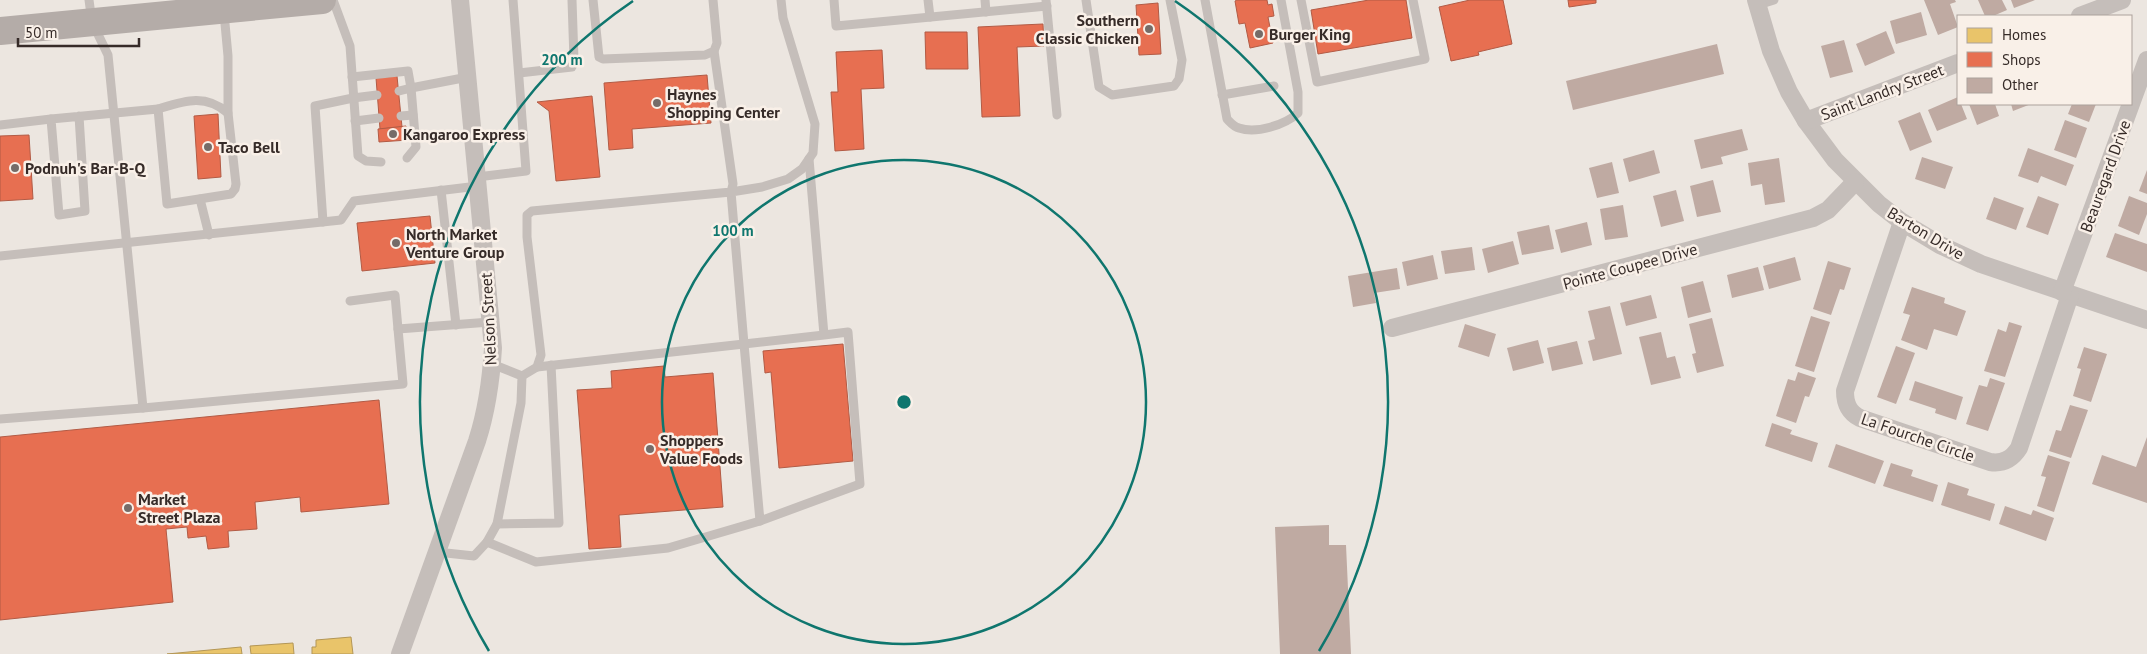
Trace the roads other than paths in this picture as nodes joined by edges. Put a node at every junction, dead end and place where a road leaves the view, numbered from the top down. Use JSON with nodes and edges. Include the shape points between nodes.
{"nodes":[{"id":1,"x":322,"y":0,"type":"edge"},
{"id":2,"x":333,"y":0,"type":"edge"},
{"id":3,"x":460,"y":0,"type":"edge"},
{"id":4,"x":513,"y":0,"type":"edge"},
{"id":5,"x":572,"y":0,"type":"edge"},
{"id":6,"x":592,"y":0,"type":"edge"},
{"id":7,"x":713,"y":0,"type":"edge"},
{"id":8,"x":781,"y":0,"type":"edge"},
{"id":9,"x":834,"y":0,"type":"edge"},
{"id":10,"x":928,"y":0,"type":"edge"},
{"id":11,"x":985,"y":0,"type":"edge"},
{"id":12,"x":1086,"y":0,"type":"edge"},
{"id":13,"x":1170,"y":0,"type":"edge"},
{"id":14,"x":1205,"y":0,"type":"edge"},
{"id":15,"x":1282,"y":0,"type":"edge"},
{"id":16,"x":1301,"y":0,"type":"edge"},
{"id":17,"x":1413,"y":0,"type":"edge"},
{"id":18,"x":2122,"y":0,"type":"edge"},
{"id":19,"x":1763,"y":2,"type":"edge"},
{"id":20,"x":1047,"y":3,"type":"edge"},
{"id":21,"x":224,"y":10,"type":"junction"},
{"id":22,"x":91,"y":11,"type":"edge"},
{"id":23,"x":986,"y":12,"type":"junction"},
{"id":24,"x":2083,"y":15,"type":"edge"},
{"id":25,"x":930,"y":17,"type":"junction"},
{"id":26,"x":0,"y":31,"type":"edge"},
{"id":27,"x":714,"y":51,"type":"junction"},
{"id":28,"x":2147,"y":60,"type":"edge"},
{"id":29,"x":1957,"y":63,"type":"edge"},
{"id":30,"x":518,"y":74,"type":"junction"},
{"id":31,"x":468,"y":76,"type":"junction"},
{"id":32,"x":352,"y":77,"type":"junction"},
{"id":33,"x":1274,"y":86,"type":"dead end"},
{"id":34,"x":411,"y":88,"type":"junction"},
{"id":35,"x":399,"y":91,"type":"dead end"},
{"id":36,"x":377,"y":95,"type":"dead end"},
{"id":37,"x":1222,"y":95,"type":"junction"},
{"id":38,"x":353,"y":98,"type":"junction"},
{"id":39,"x":2132,"y":103,"type":"edge"},
{"id":40,"x":2131,"y":105,"type":"edge"},
{"id":41,"x":158,"y":109,"type":"junction"},
{"id":42,"x":114,"y":112,"type":"junction"},
{"id":43,"x":228,"y":113,"type":"junction"},
{"id":44,"x":413,"y":115,"type":"junction"},
{"id":45,"x":1057,"y":115,"type":"dead end"},
{"id":46,"x":79,"y":116,"type":"junction"},
{"id":47,"x":401,"y":116,"type":"dead end"},
{"id":48,"x":379,"y":118,"type":"dead end"},
{"id":49,"x":51,"y":119,"type":"junction"},
{"id":50,"x":355,"y":120,"type":"junction"},
{"id":51,"x":1806,"y":121,"type":"junction"},
{"id":52,"x":0,"y":125,"type":"edge"},
{"id":53,"x":407,"y":158,"type":"dead end"},
{"id":54,"x":809,"y":159,"type":"junction"},
{"id":55,"x":381,"y":162,"type":"dead end"},
{"id":56,"x":478,"y":182,"type":"junction"},
{"id":57,"x":1855,"y":182,"type":"junction"},
{"id":58,"x":441,"y":190,"type":"junction"},
{"id":59,"x":731,"y":192,"type":"junction"},
{"id":60,"x":200,"y":199,"type":"junction"},
{"id":61,"x":323,"y":222,"type":"junction"},
{"id":62,"x":1902,"y":222,"type":"junction"},
{"id":63,"x":209,"y":235,"type":"junction"},
{"id":64,"x":127,"y":242,"type":"junction"},
{"id":65,"x":0,"y":256,"type":"edge"},
{"id":66,"x":2066,"y":293,"type":"junction"},
{"id":67,"x":350,"y":301,"type":"dead end"},
{"id":68,"x":2147,"y":320,"type":"edge"},
{"id":69,"x":490,"y":322,"type":"junction"},
{"id":70,"x":456,"y":325,"type":"junction"},
{"id":71,"x":1392,"y":328,"type":"dead end"},
{"id":72,"x":398,"y":329,"type":"junction"},
{"id":73,"x":824,"y":335,"type":"junction"},
{"id":74,"x":744,"y":344,"type":"junction"},
{"id":75,"x":492,"y":364,"type":"junction"},
{"id":76,"x":551,"y":365,"type":"junction"},
{"id":77,"x":537,"y":367,"type":"junction"},
{"id":78,"x":522,"y":376,"type":"junction"},
{"id":79,"x":143,"y":408,"type":"junction"},
{"id":80,"x":0,"y":419,"type":"edge"},
{"id":81,"x":760,"y":521,"type":"junction"},
{"id":82,"x":497,"y":524,"type":"junction"},
{"id":83,"x":487,"y":542,"type":"junction"},
{"id":84,"x":437,"y":552,"type":"junction"},
{"id":85,"x":400,"y":654,"type":"edge"}],
"edges":[{"from":1,"to":21,"type":"main road"},
{"from":2,"to":32,"type":"lane","via":[[350,46]]},
{"from":3,"to":31,"type":"street","name":"Nelson Street"},
{"from":4,"to":30,"type":"lane"},
{"from":5,"to":30,"type":"lane","via":[[572,67]]},
{"from":6,"to":27,"type":"lane","via":[[598,57],[603,60],[705,55]]},
{"from":7,"to":27,"type":"lane","via":[[717,43]]},
{"from":8,"to":54,"type":"lane","via":[[783,18],[814,124],[813,153]]},
{"from":9,"to":25,"type":"lane","via":[[836,26]]},
{"from":10,"to":25,"type":"lane"},
{"from":11,"to":23,"type":"lane"},
{"from":12,"to":13,"type":"lane","via":[[1099,87],[1112,95],[1174,86],[1179,79],[1182,60]]},
{"from":14,"to":37,"type":"lane"},
{"from":15,"to":37,"type":"lane","via":[[1298,92],[1298,113],[1290,120],[1256,130],[1238,128],[1226,119]]},
{"from":16,"to":17,"type":"lane","via":[[1317,82],[1425,59]]},
{"from":18,"to":24,"type":"street"},
{"from":19,"to":51,"type":"street","name":"Barton Drive","via":[[1777,65]]},
{"from":20,"to":23,"type":"lane"},
{"from":20,"to":45,"type":"lane"},
{"from":21,"to":22,"type":"main road"},
{"from":21,"to":43,"type":"lane"},
{"from":22,"to":26,"type":"main road"},
{"from":22,"to":42,"type":"lane","via":[[108,55]]},
{"from":23,"to":25,"type":"lane"},
{"from":27,"to":59,"type":"lane","via":[[733,184]]},
{"from":28,"to":39,"type":"street","name":"Beauregard Drive"},
{"from":29,"to":51,"type":"street","name":"Saint Landry Street"},
{"from":30,"to":56,"type":"lane","via":[[526,171]]},
{"from":31,"to":34,"type":"lane"},
{"from":31,"to":56,"type":"street","name":"Nelson Street"},
{"from":32,"to":34,"type":"lane","via":[[408,71]]},
{"from":32,"to":38,"type":"lane"},
{"from":33,"to":37,"type":"lane"},
{"from":34,"to":35,"type":"lane"},
{"from":34,"to":44,"type":"lane"},
{"from":36,"to":38,"type":"lane"},
{"from":38,"to":50,"type":"lane"},
{"from":38,"to":61,"type":"lane","via":[[315,106]]},
{"from":40,"to":66,"type":"street","name":"Beauregard Drive"},
{"from":41,"to":42,"type":"lane"},
{"from":41,"to":43,"type":"lane","via":[[191,99],[220,106]]},
{"from":41,"to":60,"type":"lane","via":[[167,204]]},
{"from":42,"to":46,"type":"lane"},
{"from":42,"to":64,"type":"lane"},
{"from":43,"to":60,"type":"lane","via":[[235,190],[230,194]]},
{"from":44,"to":47,"type":"lane"},
{"from":44,"to":53,"type":"lane","via":[[416,147]]},
{"from":46,"to":49,"type":"lane"},
{"from":46,"to":49,"type":"lane","via":[[85,211],[59,215]]},
{"from":48,"to":50,"type":"lane"},
{"from":49,"to":52,"type":"lane"},
{"from":50,"to":55,"type":"lane","via":[[358,156],[366,161]]},
{"from":51,"to":57,"type":"street","name":"Barton Drive"},
{"from":54,"to":59,"type":"lane","via":[[788,179]]},
{"from":54,"to":73,"type":"lane"},
{"from":56,"to":58,"type":"lane"},
{"from":56,"to":69,"type":"street","name":"Nelson Street"},
{"from":57,"to":62,"type":"street","name":"Barton Drive"},
{"from":57,"to":71,"type":"street","name":"Pointe Coupee Drive","via":[[1828,210],[1813,218]]},
{"from":58,"to":61,"type":"lane","via":[[354,201],[340,220]]},
{"from":58,"to":70,"type":"lane"},
{"from":59,"to":74,"type":"lane"},
{"from":59,"to":77,"type":"lane","via":[[532,211],[527,215],[541,355]]},
{"from":60,"to":63,"type":"lane"},
{"from":61,"to":63,"type":"lane"},
{"from":62,"to":66,"type":"street","name":"Barton Drive","via":[[1981,264]]},
{"from":62,"to":66,"type":"street","name":"La Fourche Circle","via":[[1845,391],[1848,407],[1860,418],[1990,462],[2007,460],[2019,448]]},
{"from":63,"to":64,"type":"lane"},
{"from":64,"to":65,"type":"lane"},
{"from":64,"to":79,"type":"lane"},
{"from":66,"to":68,"type":"street","name":"Barton Drive"},
{"from":67,"to":72,"type":"lane","via":[[395,295]]},
{"from":69,"to":70,"type":"lane"},
{"from":69,"to":75,"type":"street","name":"Nelson Street"},
{"from":70,"to":72,"type":"lane"},
{"from":72,"to":79,"type":"lane","via":[[403,384]]},
{"from":73,"to":74,"type":"lane"},
{"from":73,"to":81,"type":"lane","via":[[848,332],[860,484]]},
{"from":74,"to":76,"type":"lane"},
{"from":74,"to":81,"type":"lane"},
{"from":75,"to":78,"type":"lane"},
{"from":75,"to":84,"type":"street","name":"Nelson Street","via":[[484,419]]},
{"from":76,"to":77,"type":"lane"},
{"from":76,"to":82,"type":"lane","via":[[559,523]]},
{"from":77,"to":78,"type":"lane"},
{"from":78,"to":82,"type":"lane","via":[[522,403]]},
{"from":79,"to":80,"type":"lane"},
{"from":81,"to":83,"type":"lane","via":[[668,548],[536,562]]},
{"from":82,"to":83,"type":"lane"},
{"from":83,"to":84,"type":"lane","via":[[474,556]]},
{"from":84,"to":85,"type":"street","name":"Nelson Street"}]}
